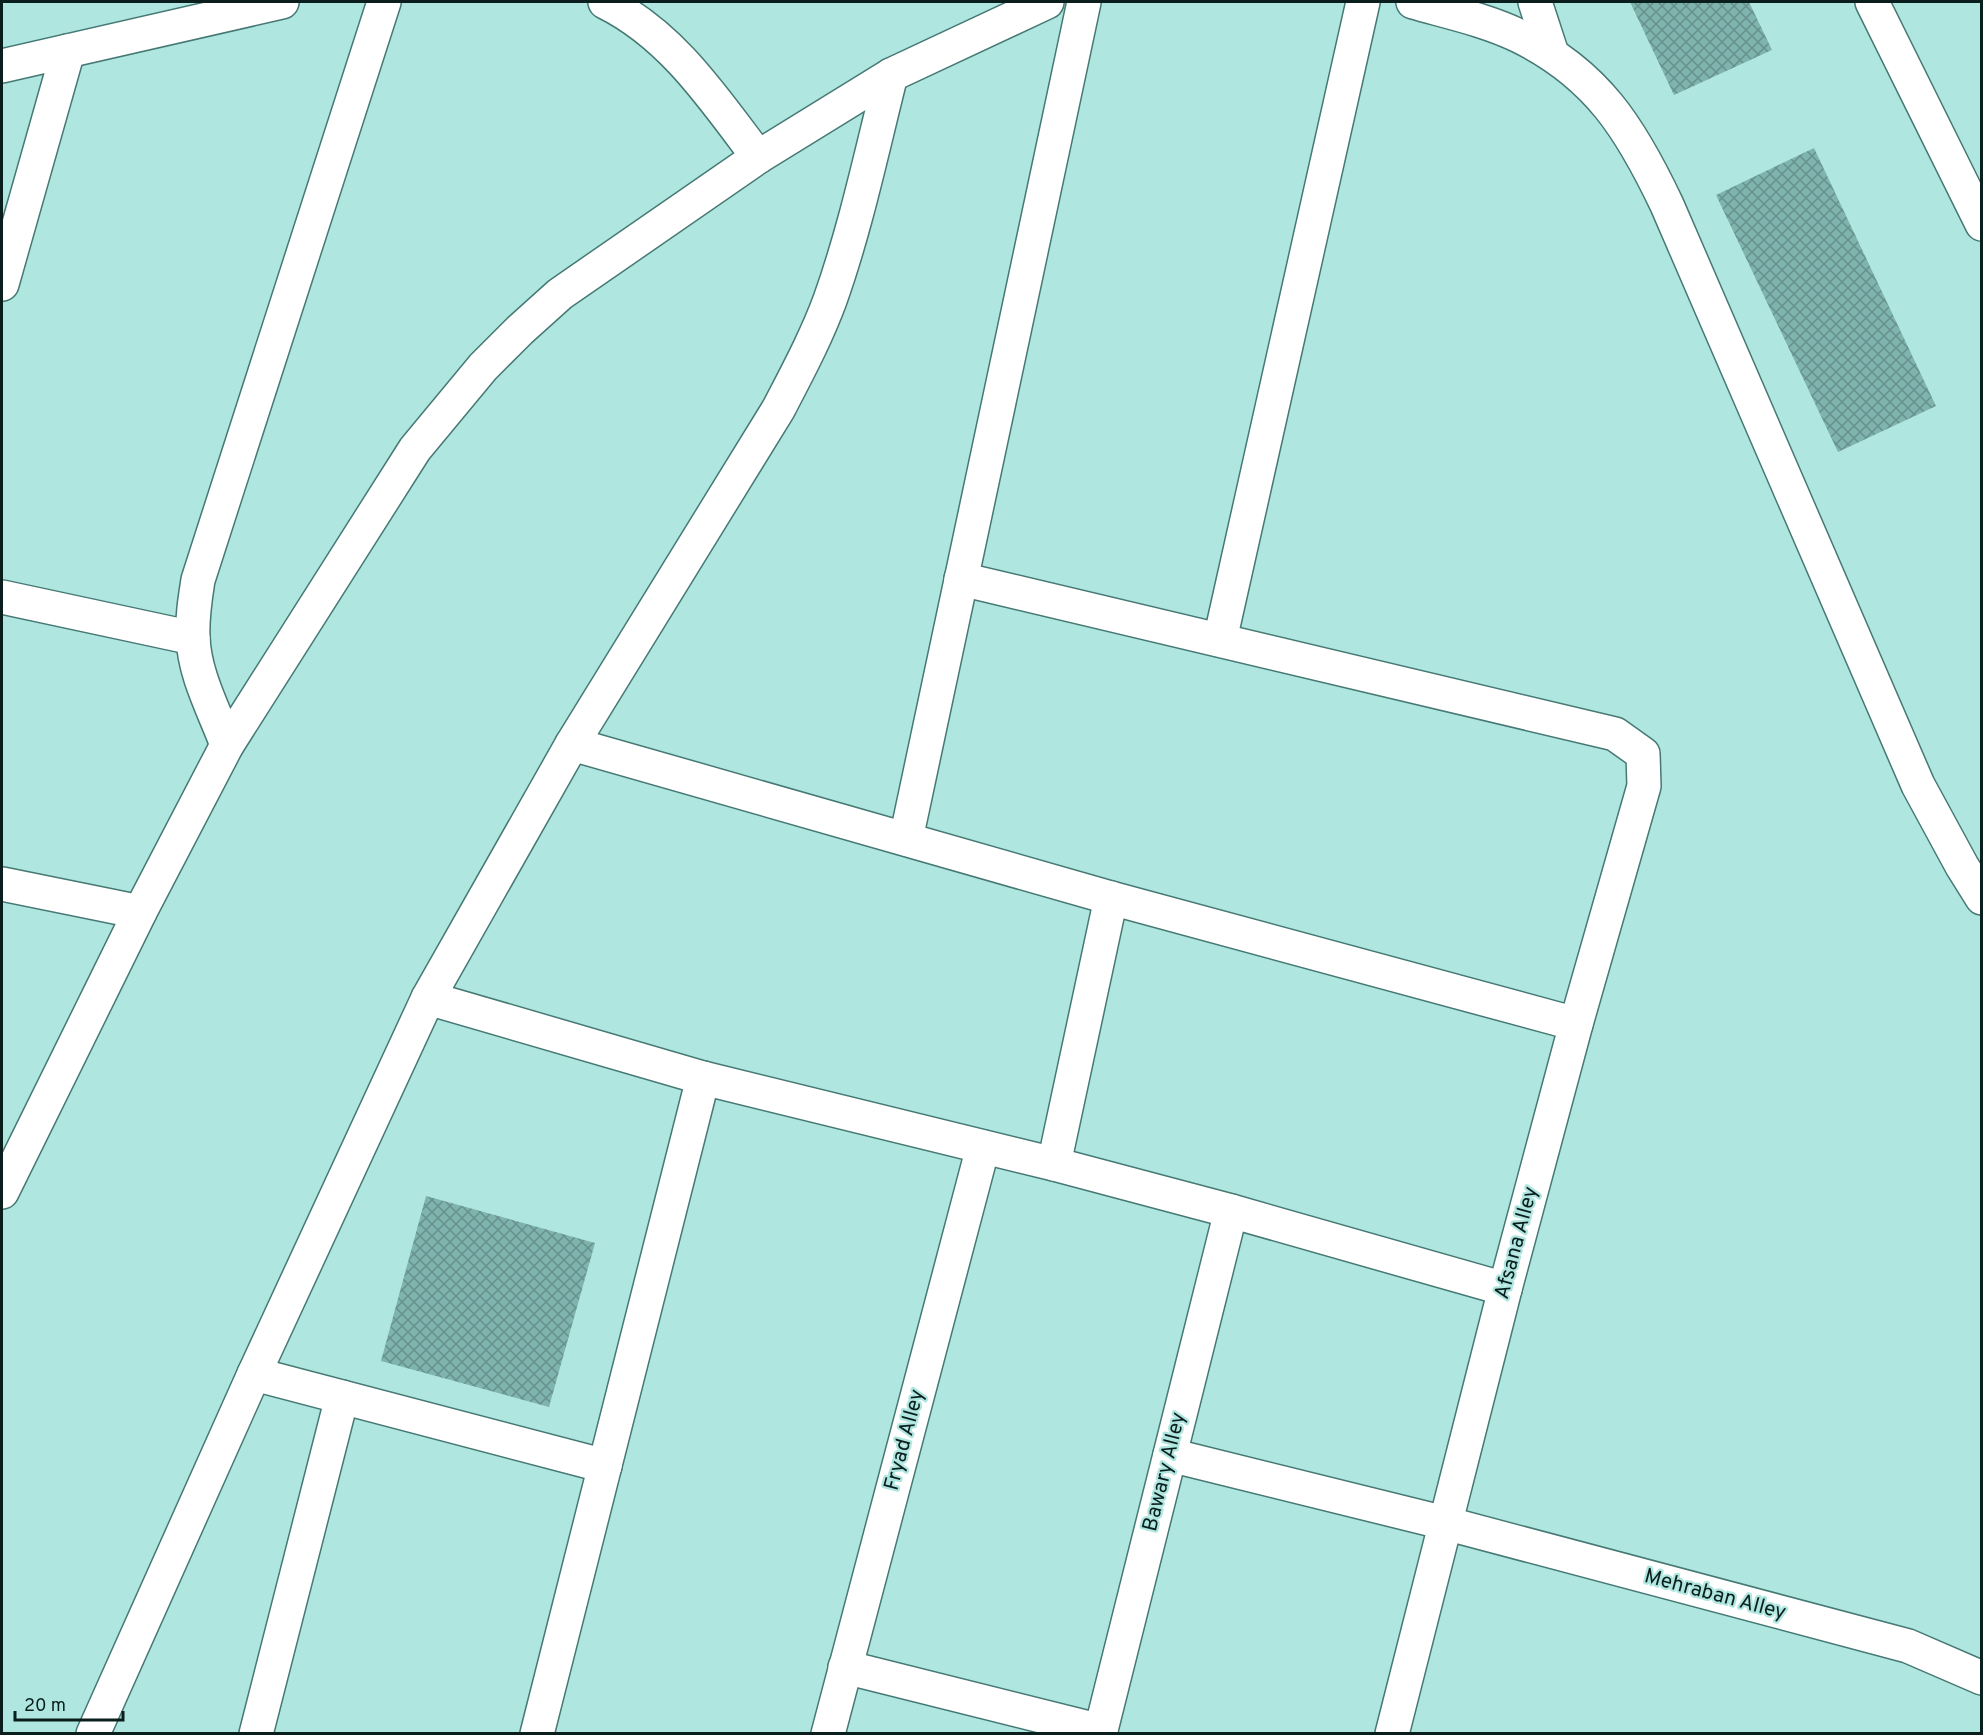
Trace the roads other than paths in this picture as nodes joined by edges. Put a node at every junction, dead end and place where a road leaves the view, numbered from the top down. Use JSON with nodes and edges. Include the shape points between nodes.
{"nodes":[{"id":1,"x":282,"y":2,"type":"edge"},
{"id":2,"x":384,"y":2,"type":"edge"},
{"id":3,"x":605,"y":2,"type":"edge"},
{"id":4,"x":1047,"y":2,"type":"edge"},
{"id":5,"x":1084,"y":2,"type":"edge"},
{"id":6,"x":1363,"y":2,"type":"edge"},
{"id":7,"x":1413,"y":2,"type":"edge"},
{"id":8,"x":1535,"y":2,"type":"edge"},
{"id":9,"x":1872,"y":2,"type":"edge"},
{"id":10,"x":68,"y":51,"type":"junction"},
{"id":11,"x":1552,"y":54,"type":"junction"},
{"id":12,"x":2,"y":66,"type":"edge"},
{"id":13,"x":891,"y":75,"type":"junction"},
{"id":14,"x":758,"y":158,"type":"junction"},
{"id":15,"x":1982,"y":224,"type":"edge"},
{"id":16,"x":2,"y":284,"type":"edge"},
{"id":17,"x":961,"y":579,"type":"junction"},
{"id":18,"x":2,"y":597,"type":"edge"},
{"id":19,"x":193,"y":638,"type":"junction"},
{"id":20,"x":1220,"y":640,"type":"junction"},
{"id":21,"x":572,"y":744,"type":"junction"},
{"id":22,"x":227,"y":745,"type":"junction"},
{"id":23,"x":906,"y":838,"type":"junction"},
{"id":24,"x":2,"y":884,"type":"edge"},
{"id":25,"x":1111,"y":898,"type":"junction"},
{"id":26,"x":1982,"y":898,"type":"edge"},
{"id":27,"x":140,"y":912,"type":"junction"},
{"id":28,"x":428,"y":998,"type":"junction"},
{"id":29,"x":1575,"y":1024,"type":"junction"},
{"id":30,"x":703,"y":1078,"type":"junction"},
{"id":31,"x":982,"y":1147,"type":"junction"},
{"id":32,"x":1054,"y":1164,"type":"junction"},
{"id":33,"x":5,"y":1176,"type":"edge"},
{"id":34,"x":1231,"y":1210,"type":"junction"},
{"id":35,"x":1505,"y":1289,"type":"junction"},
{"id":36,"x":254,"y":1374,"type":"junction"},
{"id":37,"x":342,"y":1397,"type":"junction"},
{"id":38,"x":1170,"y":1455,"type":"junction"},
{"id":39,"x":605,"y":1466,"type":"junction"},
{"id":40,"x":1445,"y":1523,"type":"junction"},
{"id":41,"x":846,"y":1667,"type":"junction"},
{"id":42,"x":1982,"y":1678,"type":"edge"},
{"id":43,"x":1100,"y":1732,"type":"edge"},
{"id":44,"x":93,"y":1734,"type":"edge"},
{"id":45,"x":256,"y":1734,"type":"edge"},
{"id":46,"x":537,"y":1734,"type":"edge"},
{"id":47,"x":828,"y":1734,"type":"edge"},
{"id":48,"x":1392,"y":1734,"type":"edge"}],
"edges":[{"from":1,"to":10,"type":"street"},
{"from":2,"to":19,"type":"street","via":[[206,552],[193,609]]},
{"from":3,"to":14,"type":"street","via":[[665,42]]},
{"from":4,"to":13,"type":"street"},
{"from":5,"to":17,"type":"street"},
{"from":6,"to":20,"type":"street"},
{"from":7,"to":11,"type":"street","via":[[1518,35]]},
{"from":8,"to":11,"type":"street"},
{"from":9,"to":15,"type":"street"},
{"from":10,"to":12,"type":"street"},
{"from":10,"to":16,"type":"street"},
{"from":11,"to":26,"type":"street","via":[[1583,77],[1610,105],[1650,169],[1918,785]]},
{"from":13,"to":14,"type":"street"},
{"from":13,"to":21,"type":"street","via":[[847,246],[829,302],[805,356],[779,408]]},
{"from":14,"to":22,"type":"street","via":[[560,294],[483,367],[415,449]]},
{"from":17,"to":20,"type":"street"},
{"from":17,"to":23,"type":"street"},
{"from":18,"to":19,"type":"street"},
{"from":19,"to":22,"type":"street","via":[[197,666]]},
{"from":20,"to":29,"type":"street","name":"Afsana Alley","via":[[1615,734],[1643,754],[1644,786]]},
{"from":21,"to":23,"type":"street"},
{"from":21,"to":28,"type":"street"},
{"from":22,"to":27,"type":"street"},
{"from":23,"to":25,"type":"street"},
{"from":24,"to":27,"type":"street"},
{"from":25,"to":29,"type":"street"},
{"from":25,"to":32,"type":"street"},
{"from":27,"to":33,"type":"street"},
{"from":28,"to":30,"type":"street"},
{"from":28,"to":36,"type":"street"},
{"from":29,"to":35,"type":"street","name":"Afsana Alley"},
{"from":30,"to":31,"type":"street"},
{"from":30,"to":39,"type":"street"},
{"from":31,"to":32,"type":"street"},
{"from":31,"to":41,"type":"street","name":"Fryad Alley"},
{"from":32,"to":34,"type":"street"},
{"from":34,"to":35,"type":"street"},
{"from":34,"to":38,"type":"street","name":"Bawary Alley"},
{"from":35,"to":40,"type":"street","name":"Afsana Alley"},
{"from":36,"to":37,"type":"street"},
{"from":36,"to":44,"type":"street"},
{"from":37,"to":39,"type":"street"},
{"from":37,"to":45,"type":"street"},
{"from":38,"to":40,"type":"street","name":"Mehraban Alley"},
{"from":38,"to":43,"type":"street","name":"Bawary Alley"},
{"from":39,"to":46,"type":"street"},
{"from":40,"to":42,"type":"street","name":"Mehraban Alley","via":[[1908,1646]]},
{"from":40,"to":48,"type":"street","name":"Afsana Alley"},
{"from":41,"to":43,"type":"street"},
{"from":41,"to":47,"type":"street","name":"Fryad Alley"}]}
